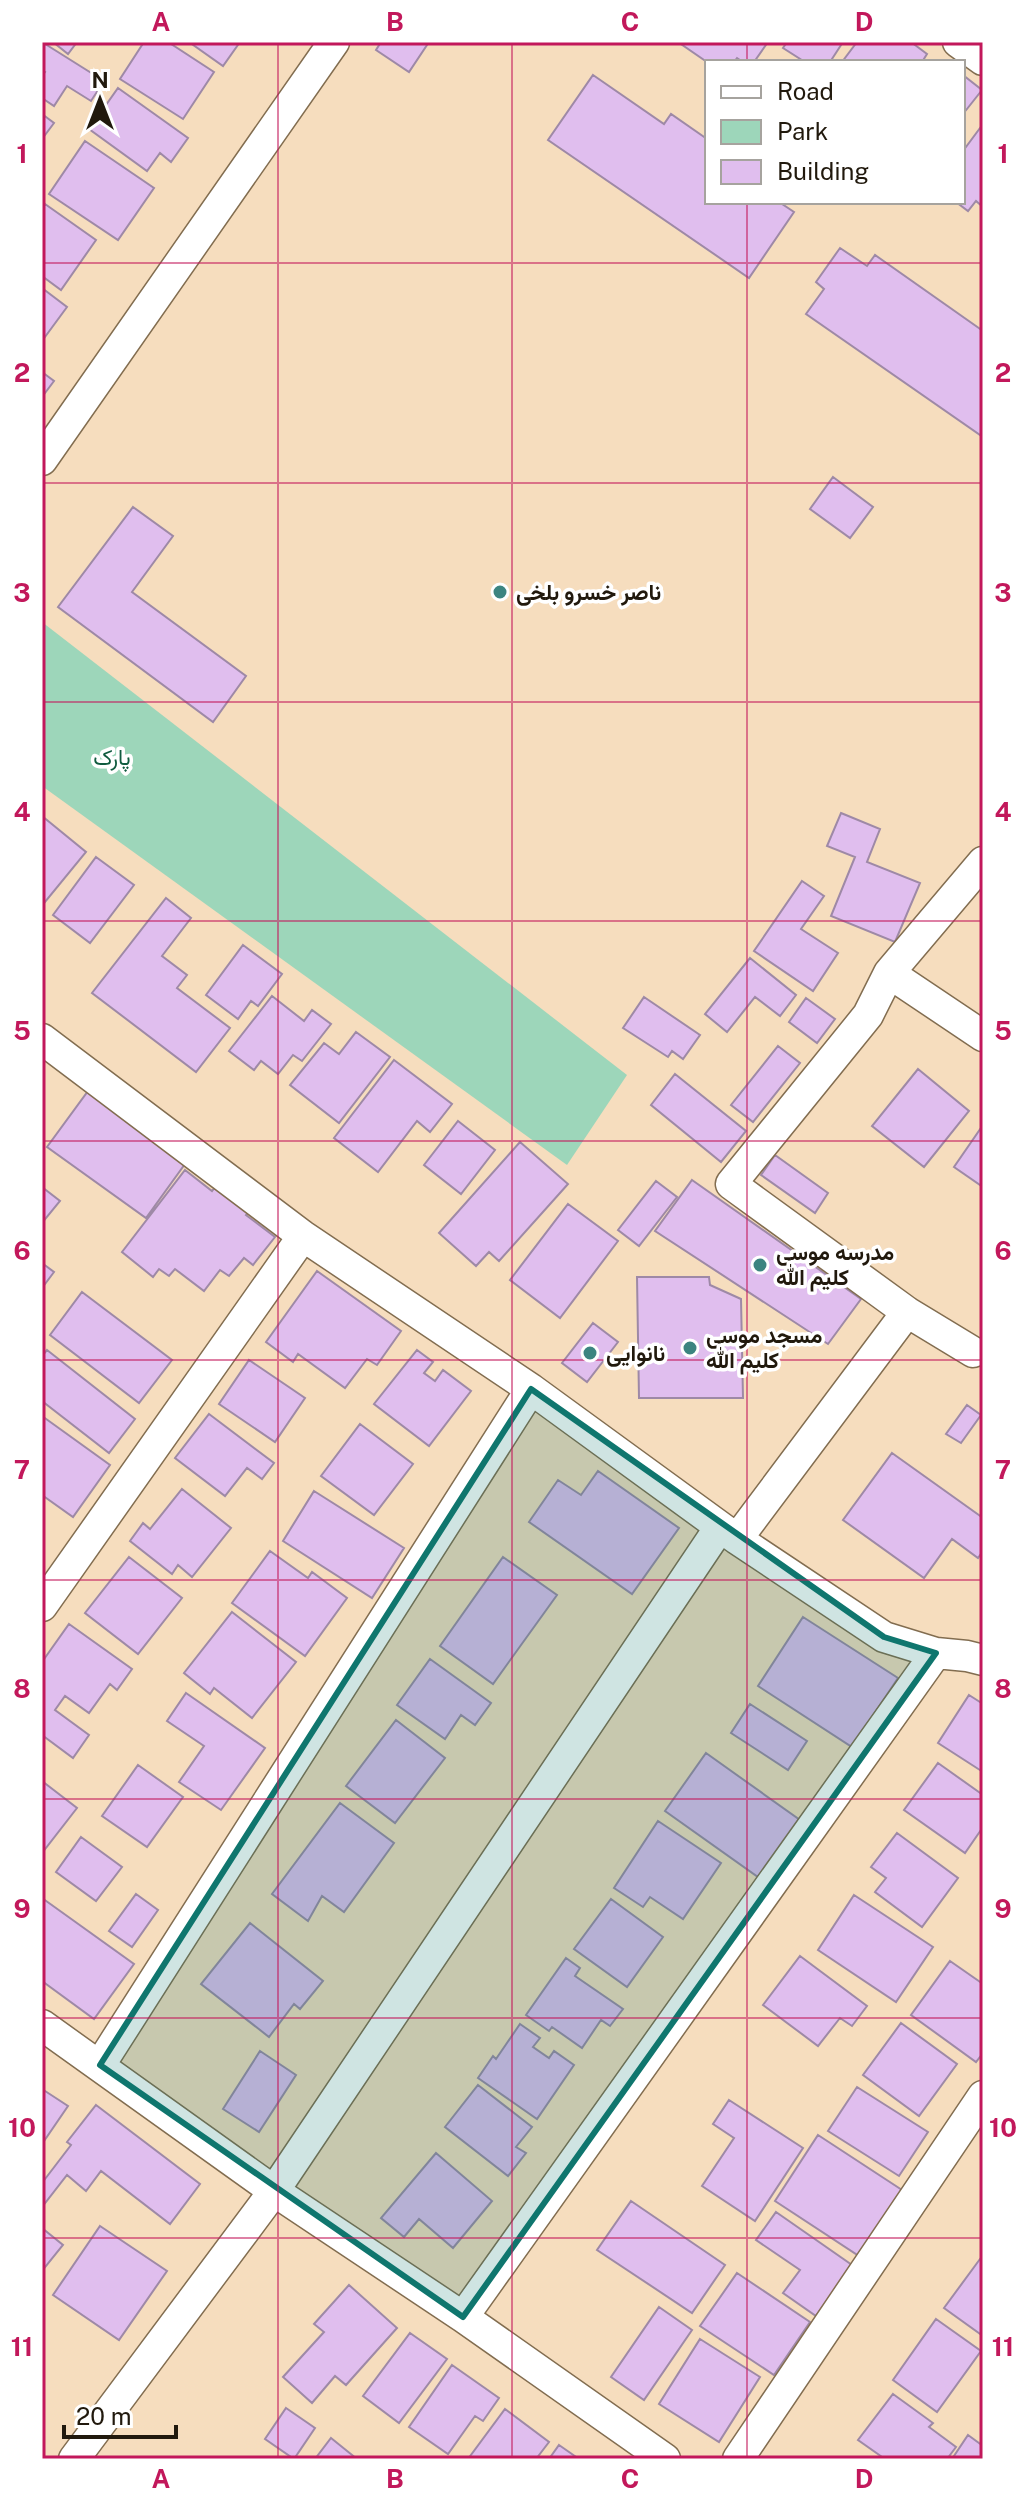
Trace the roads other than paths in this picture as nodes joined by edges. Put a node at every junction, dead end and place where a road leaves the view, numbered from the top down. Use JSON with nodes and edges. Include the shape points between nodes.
{"nodes":[{"id":1,"x":334,"y":42,"type":"edge"},
{"id":2,"x":958,"y":42,"type":"edge"},
{"id":3,"x":983,"y":60,"type":"edge"},
{"id":4,"x":42,"y":460,"type":"edge"},
{"id":5,"x":983,"y":862,"type":"edge"},
{"id":6,"x":889,"y":973,"type":"junction"},
{"id":7,"x":983,"y":1036,"type":"edge"},
{"id":8,"x":42,"y":1039,"type":"edge"},
{"id":9,"x":303,"y":1236,"type":"junction"},
{"id":10,"x":907,"y":1312,"type":"junction"},
{"id":11,"x":973,"y":1352,"type":"dead end"},
{"id":12,"x":531,"y":1389,"type":"junction"},
{"id":13,"x":729,"y":1533,"type":"junction"},
{"id":14,"x":42,"y":1606,"type":"edge"},
{"id":15,"x":936,"y":1653,"type":"junction"},
{"id":16,"x":983,"y":1660,"type":"edge"},
{"id":17,"x":42,"y":2025,"type":"edge"},
{"id":18,"x":100,"y":2065,"type":"junction"},
{"id":19,"x":983,"y":2096,"type":"edge"},
{"id":20,"x":274,"y":2191,"type":"junction"},
{"id":21,"x":463,"y":2317,"type":"junction"},
{"id":22,"x":74,"y":2459,"type":"edge"},
{"id":23,"x":665,"y":2459,"type":"edge"},
{"id":24,"x":738,"y":2459,"type":"edge"}],
"edges":[{"from":1,"to":4,"type":"street"},
{"from":2,"to":3,"type":"street"},
{"from":5,"to":6,"type":"street"},
{"from":6,"to":7,"type":"street"},
{"from":6,"to":10,"type":"street","via":[[868,1015],[731,1184]]},
{"from":8,"to":9,"type":"street"},
{"from":9,"to":12,"type":"street"},
{"from":9,"to":14,"type":"street"},
{"from":10,"to":11,"type":"street"},
{"from":10,"to":13,"type":"street"},
{"from":12,"to":13,"type":"street"},
{"from":12,"to":18,"type":"street"},
{"from":13,"to":15,"type":"street","via":[[884,1637]]},
{"from":13,"to":20,"type":"street"},
{"from":15,"to":16,"type":"street"},
{"from":15,"to":21,"type":"street"},
{"from":17,"to":18,"type":"street"},
{"from":18,"to":20,"type":"street"},
{"from":19,"to":24,"type":"street"},
{"from":20,"to":21,"type":"street"},
{"from":20,"to":22,"type":"street"},
{"from":21,"to":23,"type":"street"}]}
